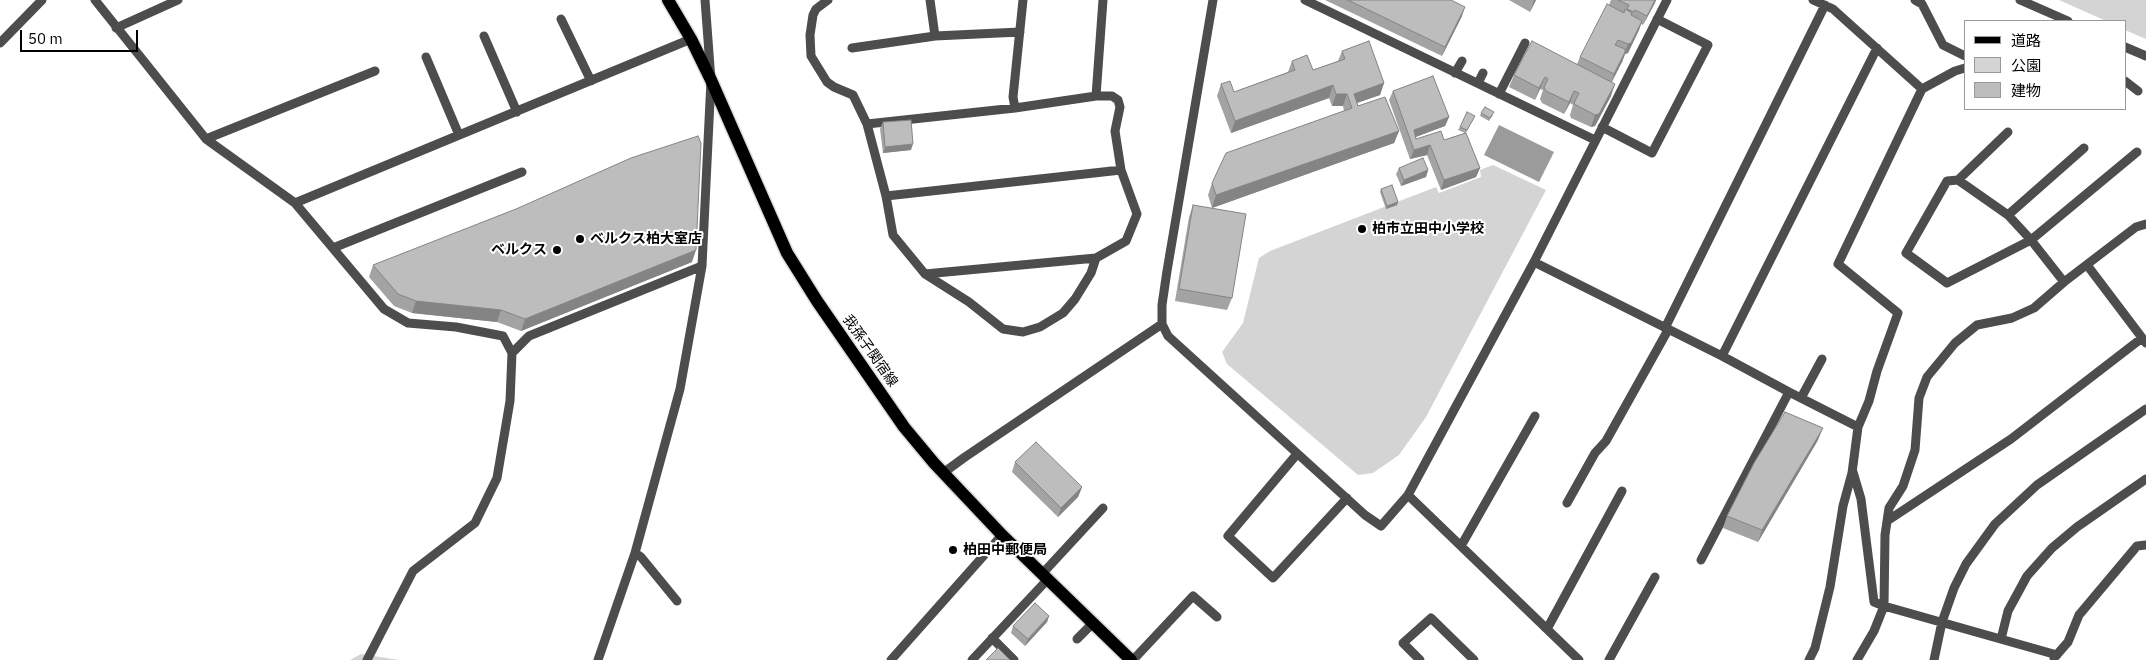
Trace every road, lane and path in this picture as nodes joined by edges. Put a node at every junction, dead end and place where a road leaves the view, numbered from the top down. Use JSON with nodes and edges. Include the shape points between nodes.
{"nodes":[{"id":1,"x":42,"y":0,"type":"edge"},
{"id":2,"x":95,"y":0,"type":"edge"},
{"id":3,"x":178,"y":0,"type":"edge"},
{"id":4,"x":668,"y":0,"type":"edge"},
{"id":5,"x":705,"y":0,"type":"edge"},
{"id":6,"x":828,"y":0,"type":"edge"},
{"id":7,"x":930,"y":0,"type":"edge"},
{"id":8,"x":1023,"y":0,"type":"edge"},
{"id":9,"x":1103,"y":0,"type":"edge"},
{"id":10,"x":1213,"y":0,"type":"edge"},
{"id":11,"x":1305,"y":0,"type":"edge"},
{"id":12,"x":1667,"y":0,"type":"edge"},
{"id":13,"x":1813,"y":0,"type":"edge"},
{"id":14,"x":1915,"y":0,"type":"edge"},
{"id":15,"x":2020,"y":0,"type":"edge"},
{"id":16,"x":1825,"y":6,"type":"junction"},
{"id":17,"x":1657,"y":19,"type":"junction"},
{"id":18,"x":562,"y":20,"type":"dead end"},
{"id":19,"x":2066,"y":20,"type":"edge"},
{"id":20,"x":116,"y":28,"type":"junction"},
{"id":21,"x":1020,"y":32,"type":"junction"},
{"id":22,"x":484,"y":36,"type":"dead end"},
{"id":23,"x":935,"y":36,"type":"junction"},
{"id":24,"x":691,"y":39,"type":"junction"},
{"id":25,"x":0,"y":43,"type":"edge"},
{"id":26,"x":1525,"y":43,"type":"dead end"},
{"id":27,"x":2126,"y":46,"type":"edge"},
{"id":28,"x":852,"y":48,"type":"dead end"},
{"id":29,"x":1877,"y":48,"type":"junction"},
{"id":30,"x":1964,"y":56,"type":"edge"},
{"id":31,"x":2146,"y":56,"type":"edge"},
{"id":32,"x":426,"y":57,"type":"dead end"},
{"id":33,"x":1462,"y":61,"type":"dead end"},
{"id":34,"x":1964,"y":68,"type":"edge"},
{"id":35,"x":375,"y":71,"type":"dead end"},
{"id":36,"x":1455,"y":73,"type":"junction"},
{"id":37,"x":1483,"y":73,"type":"dead end"},
{"id":38,"x":711,"y":80,"type":"junction"},
{"id":39,"x":591,"y":81,"type":"junction"},
{"id":40,"x":2126,"y":82,"type":"edge"},
{"id":41,"x":1478,"y":84,"type":"junction"},
{"id":42,"x":1922,"y":89,"type":"junction"},
{"id":43,"x":2138,"y":91,"type":"dead end"},
{"id":44,"x":1499,"y":94,"type":"junction"},
{"id":45,"x":1096,"y":96,"type":"junction"},
{"id":46,"x":1015,"y":108,"type":"junction"},
{"id":47,"x":517,"y":112,"type":"junction"},
{"id":48,"x":867,"y":124,"type":"junction"},
{"id":49,"x":1602,"y":127,"type":"junction"},
{"id":50,"x":2008,"y":132,"type":"dead end"},
{"id":51,"x":459,"y":135,"type":"junction"},
{"id":52,"x":206,"y":139,"type":"junction"},
{"id":53,"x":1596,"y":140,"type":"junction"},
{"id":54,"x":2084,"y":148,"type":"dead end"},
{"id":55,"x":2137,"y":152,"type":"dead end"},
{"id":56,"x":1121,"y":170,"type":"junction"},
{"id":57,"x":522,"y":172,"type":"dead end"},
{"id":58,"x":1958,"y":180,"type":"junction"},
{"id":59,"x":886,"y":196,"type":"junction"},
{"id":60,"x":295,"y":203,"type":"junction"},
{"id":61,"x":2008,"y":215,"type":"junction"},
{"id":62,"x":2146,"y":224,"type":"edge"},
{"id":63,"x":2031,"y":240,"type":"junction"},
{"id":64,"x":333,"y":248,"type":"junction"},
{"id":65,"x":1096,"y":258,"type":"junction"},
{"id":66,"x":1534,"y":262,"type":"junction"},
{"id":67,"x":2087,"y":265,"type":"junction"},
{"id":68,"x":702,"y":266,"type":"junction"},
{"id":69,"x":925,"y":274,"type":"junction"},
{"id":70,"x":2064,"y":282,"type":"junction"},
{"id":71,"x":1162,"y":324,"type":"junction"},
{"id":72,"x":1666,"y":329,"type":"junction"},
{"id":73,"x":2144,"y":341,"type":"edge"},
{"id":74,"x":512,"y":353,"type":"junction"},
{"id":75,"x":1722,"y":356,"type":"junction"},
{"id":76,"x":1822,"y":359,"type":"dead end"},
{"id":77,"x":1788,"y":392,"type":"junction"},
{"id":78,"x":1801,"y":398,"type":"junction"},
{"id":79,"x":2146,"y":408,"type":"edge"},
{"id":80,"x":1535,"y":416,"type":"dead end"},
{"id":81,"x":1858,"y":427,"type":"junction"},
{"id":82,"x":1297,"y":454,"type":"junction"},
{"id":83,"x":1852,"y":469,"type":"junction"},
{"id":84,"x":944,"y":473,"type":"junction"},
{"id":85,"x":2146,"y":479,"type":"edge"},
{"id":86,"x":1622,"y":490,"type":"dead end"},
{"id":87,"x":1408,"y":495,"type":"junction"},
{"id":88,"x":1347,"y":498,"type":"junction"},
{"id":89,"x":1567,"y":502,"type":"dead end"},
{"id":90,"x":1103,"y":508,"type":"dead end"},
{"id":91,"x":1887,"y":521,"type":"junction"},
{"id":92,"x":1002,"y":535,"type":"junction"},
{"id":93,"x":2146,"y":545,"type":"edge"},
{"id":94,"x":1461,"y":546,"type":"junction"},
{"id":95,"x":635,"y":553,"type":"junction"},
{"id":96,"x":1701,"y":560,"type":"dead end"},
{"id":97,"x":1045,"y":576,"type":"junction"},
{"id":98,"x":1655,"y":577,"type":"dead end"},
{"id":99,"x":677,"y":601,"type":"dead end"},
{"id":100,"x":1884,"y":606,"type":"junction"},
{"id":101,"x":1217,"y":617,"type":"dead end"},
{"id":102,"x":1942,"y":622,"type":"junction"},
{"id":103,"x":1093,"y":623,"type":"junction"},
{"id":104,"x":1548,"y":629,"type":"junction"},
{"id":105,"x":992,"y":638,"type":"junction"},
{"id":106,"x":1077,"y":639,"type":"dead end"},
{"id":107,"x":2001,"y":639,"type":"junction"},
{"id":108,"x":2055,"y":658,"type":"edge"},
{"id":109,"x":368,"y":660,"type":"edge"},
{"id":110,"x":598,"y":660,"type":"edge"},
{"id":111,"x":891,"y":660,"type":"edge"},
{"id":112,"x":972,"y":660,"type":"edge"},
{"id":113,"x":1014,"y":660,"type":"edge"},
{"id":114,"x":1132,"y":660,"type":"edge"},
{"id":115,"x":1420,"y":660,"type":"edge"},
{"id":116,"x":1474,"y":660,"type":"edge"},
{"id":117,"x":1580,"y":660,"type":"edge"},
{"id":118,"x":1609,"y":660,"type":"edge"},
{"id":119,"x":1809,"y":660,"type":"edge"},
{"id":120,"x":1858,"y":660,"type":"edge"},
{"id":121,"x":1934,"y":660,"type":"edge"}],
"edges":[{"from":1,"to":25,"type":"street"},
{"from":2,"to":20,"type":"street"},
{"from":3,"to":20,"type":"street"},
{"from":4,"to":24,"type":"main road","name":"我孫子関宿線"},
{"from":5,"to":38,"type":"street"},
{"from":6,"to":48,"type":"street","via":[[816,8],[813,15],[811,56],[827,82],[854,95]]},
{"from":7,"to":23,"type":"street"},
{"from":8,"to":21,"type":"street"},
{"from":9,"to":45,"type":"street"},
{"from":10,"to":71,"type":"street","via":[[1167,271]]},
{"from":11,"to":36,"type":"street"},
{"from":12,"to":17,"type":"street"},
{"from":13,"to":16,"type":"street"},
{"from":14,"to":30,"type":"street","via":[[1922,4],[1943,45]]},
{"from":15,"to":19,"type":"street"},
{"from":16,"to":29,"type":"street","via":[[1833,9]]},
{"from":16,"to":72,"type":"street"},
{"from":17,"to":49,"type":"street"},
{"from":17,"to":49,"type":"street","via":[[1708,45],[1652,153]]},
{"from":18,"to":39,"type":"street"},
{"from":20,"to":52,"type":"street"},
{"from":21,"to":23,"type":"street"},
{"from":21,"to":46,"type":"street"},
{"from":22,"to":47,"type":"street"},
{"from":23,"to":28,"type":"street"},
{"from":24,"to":38,"type":"main road","name":"我孫子関宿線"},
{"from":24,"to":39,"type":"street"},
{"from":26,"to":44,"type":"street"},
{"from":27,"to":31,"type":"street"},
{"from":29,"to":42,"type":"street"},
{"from":29,"to":75,"type":"street"},
{"from":32,"to":51,"type":"street"},
{"from":33,"to":36,"type":"street"},
{"from":34,"to":42,"type":"street"},
{"from":35,"to":52,"type":"street"},
{"from":36,"to":41,"type":"street"},
{"from":37,"to":41,"type":"street"},
{"from":38,"to":68,"type":"street"},
{"from":38,"to":84,"type":"main road","name":"我孫子関宿線","via":[[787,253],[904,427]]},
{"from":39,"to":47,"type":"street"},
{"from":40,"to":43,"type":"street"},
{"from":41,"to":44,"type":"street"},
{"from":42,"to":81,"type":"street","via":[[1838,264],[1898,313]]},
{"from":44,"to":53,"type":"street"},
{"from":45,"to":46,"type":"street"},
{"from":45,"to":56,"type":"street","via":[[1112,96],[1118,100],[1120,107],[1115,131]]},
{"from":46,"to":48,"type":"street"},
{"from":47,"to":51,"type":"street"},
{"from":48,"to":59,"type":"street"},
{"from":49,"to":53,"type":"street"},
{"from":50,"to":58,"type":"street"},
{"from":51,"to":60,"type":"street"},
{"from":52,"to":60,"type":"street"},
{"from":53,"to":66,"type":"street"},
{"from":54,"to":61,"type":"street"},
{"from":55,"to":63,"type":"street"},
{"from":56,"to":59,"type":"street"},
{"from":56,"to":65,"type":"street","via":[[1137,214],[1126,241]]},
{"from":57,"to":64,"type":"street"},
{"from":58,"to":61,"type":"street"},
{"from":58,"to":63,"type":"street","via":[[1947,181],[1906,252],[1947,283]]},
{"from":59,"to":69,"type":"street","via":[[893,235]]},
{"from":60,"to":64,"type":"street"},
{"from":61,"to":63,"type":"street"},
{"from":62,"to":67,"type":"street","via":[[2136,227]]},
{"from":63,"to":70,"type":"street"},
{"from":64,"to":74,"type":"street","via":[[384,309],[408,323],[504,336]]},
{"from":65,"to":69,"type":"street"},
{"from":65,"to":69,"type":"street","via":[[1075,299],[1063,313],[1040,327],[1023,332],[1003,329]]},
{"from":66,"to":72,"type":"street"},
{"from":66,"to":87,"type":"street"},
{"from":67,"to":70,"type":"street"},
{"from":67,"to":73,"type":"street"},
{"from":68,"to":74,"type":"street","via":[[530,336]]},
{"from":68,"to":95,"type":"street","via":[[680,389]]},
{"from":70,"to":91,"type":"street","via":[[2034,308],[2012,318],[1977,325],[1956,343],[1927,377],[1919,398],[1916,450],[1903,486],[1889,508]]},
{"from":71,"to":82,"type":"street","via":[[1168,336]]},
{"from":71,"to":84,"type":"street"},
{"from":72,"to":75,"type":"street"},
{"from":72,"to":89,"type":"street","via":[[1606,441],[1595,453]]},
{"from":73,"to":91,"type":"street","via":[[2011,439]]},
{"from":74,"to":109,"type":"street","via":[[510,400],[497,478],[475,523],[413,571]]},
{"from":75,"to":77,"type":"street"},
{"from":76,"to":78,"type":"street"},
{"from":77,"to":78,"type":"street"},
{"from":77,"to":96,"type":"street"},
{"from":78,"to":81,"type":"street"},
{"from":79,"to":102,"type":"street","via":[[2014,505],[1966,564]]},
{"from":80,"to":94,"type":"street"},
{"from":81,"to":83,"type":"street"},
{"from":82,"to":88,"type":"street"},
{"from":82,"to":88,"type":"street","via":[[1228,536],[1273,578]]},
{"from":83,"to":100,"type":"street","via":[[1861,499],[1874,602]]},
{"from":83,"to":119,"type":"street","via":[[1830,586]]},
{"from":84,"to":92,"type":"main road","name":"我孫子関宿線"},
{"from":85,"to":107,"type":"street","via":[[2052,548],[2027,576],[2008,611]]},
{"from":86,"to":104,"type":"street"},
{"from":87,"to":88,"type":"street","via":[[1381,526]]},
{"from":87,"to":94,"type":"street"},
{"from":90,"to":97,"type":"street"},
{"from":91,"to":100,"type":"street"},
{"from":92,"to":97,"type":"main road","name":"我孫子関宿線"},
{"from":92,"to":111,"type":"street"},
{"from":93,"to":108,"type":"street","via":[[2137,546],[2079,615],[2068,642]]},
{"from":94,"to":104,"type":"street"},
{"from":95,"to":99,"type":"street"},
{"from":95,"to":110,"type":"street"},
{"from":97,"to":103,"type":"main road","name":"我孫子関宿線"},
{"from":97,"to":105,"type":"street"},
{"from":98,"to":118,"type":"street"},
{"from":100,"to":102,"type":"street"},
{"from":100,"to":120,"type":"street"},
{"from":101,"to":114,"type":"street","via":[[1193,596]]},
{"from":102,"to":107,"type":"street"},
{"from":102,"to":121,"type":"street"},
{"from":103,"to":106,"type":"street"},
{"from":103,"to":114,"type":"main road","name":"我孫子関宿線"},
{"from":104,"to":117,"type":"street"},
{"from":105,"to":112,"type":"street"},
{"from":105,"to":113,"type":"street"},
{"from":107,"to":108,"type":"street"},
{"from":115,"to":116,"type":"street","via":[[1403,643],[1431,618]]}]}
